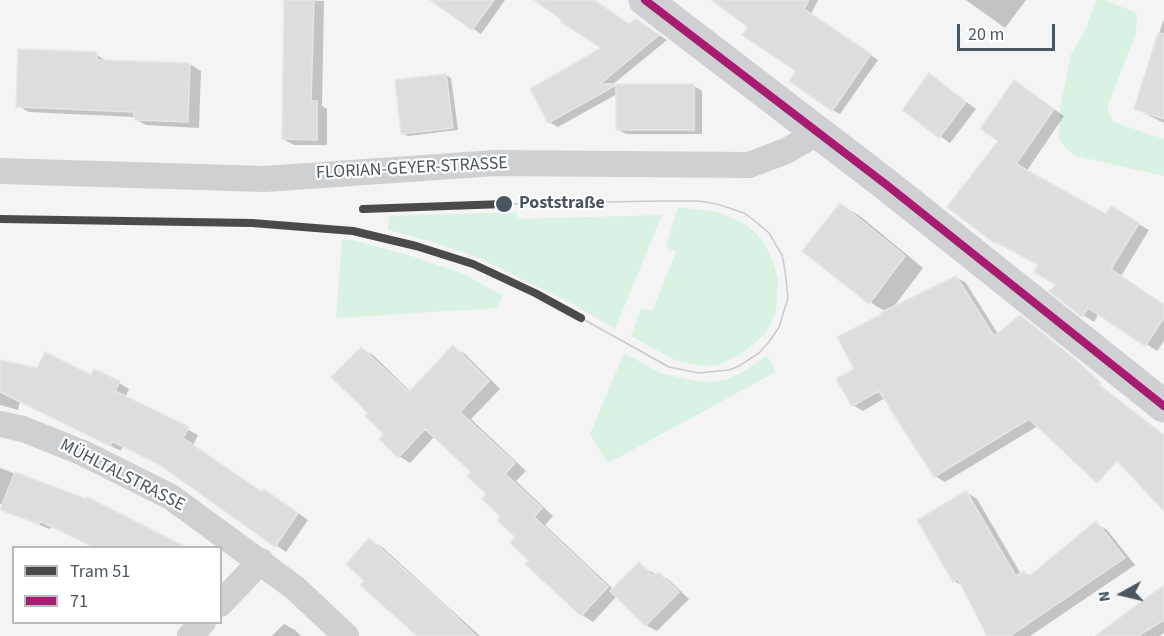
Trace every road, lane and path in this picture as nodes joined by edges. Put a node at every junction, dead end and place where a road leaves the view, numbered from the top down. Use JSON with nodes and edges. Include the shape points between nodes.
{"nodes":[{"id":1,"x":645,"y":0,"type":"edge"},
{"id":2,"x":817,"y":133,"type":"junction"},
{"id":3,"x":0,"y":171,"type":"edge"},
{"id":4,"x":1164,"y":406,"type":"edge"},
{"id":5,"x":0,"y":424,"type":"edge"},
{"id":6,"x":261,"y":561,"type":"junction"},
{"id":7,"x":222,"y":602,"type":"edge"},
{"id":8,"x":201,"y":624,"type":"edge"},
{"id":9,"x":190,"y":636,"type":"edge"},
{"id":10,"x":346,"y":636,"type":"edge"}],
"edges":[{"from":1,"to":2,"type":"main road"},
{"from":2,"to":3,"type":"street","name":"FLORIAN-GEYER-STRASSE","via":[[786,151],[749,165],[495,163],[265,178]]},
{"from":2,"to":4,"type":"main road"},
{"from":5,"to":6,"type":"street","name":"MÜHLTALSTRASSE","via":[[83,453],[171,497]]},
{"from":6,"to":7,"type":"street"},
{"from":6,"to":10,"type":"street","name":"MÜHLTALSTRASSE"},
{"from":8,"to":9,"type":"street"}]}
